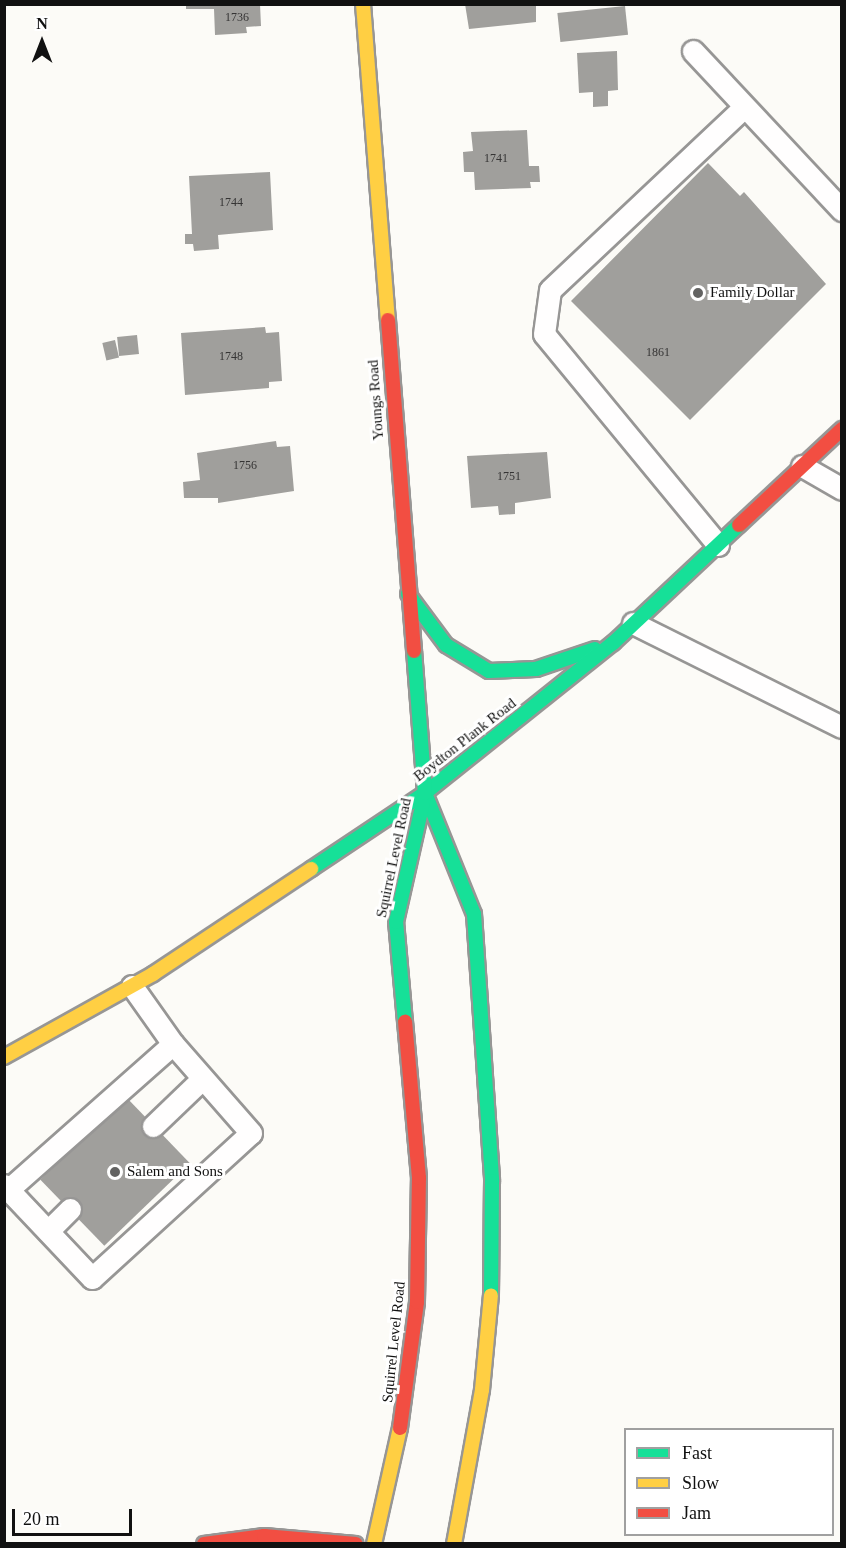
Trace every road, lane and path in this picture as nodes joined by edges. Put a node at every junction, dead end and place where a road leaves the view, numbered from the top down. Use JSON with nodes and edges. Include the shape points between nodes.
{"nodes":[{"id":1,"x":363,"y":4,"type":"edge"},
{"id":2,"x":693,"y":51,"type":"dead end"},
{"id":3,"x":744,"y":106,"type":"junction"},
{"id":4,"x":842,"y":210,"type":"edge"},
{"id":5,"x":842,"y":429,"type":"edge"},
{"id":6,"x":802,"y":466,"type":"junction"},
{"id":7,"x":842,"y":489,"type":"edge"},
{"id":8,"x":718,"y":545,"type":"junction"},
{"id":9,"x":408,"y":594,"type":"junction"},
{"id":10,"x":633,"y":623,"type":"junction"},
{"id":11,"x":613,"y":643,"type":"junction"},
{"id":12,"x":842,"y":727,"type":"edge"},
{"id":13,"x":424,"y":793,"type":"junction"},
{"id":14,"x":132,"y":986,"type":"junction"},
{"id":15,"x":173,"y":1044,"type":"junction"},
{"id":16,"x":4,"y":1057,"type":"edge"},
{"id":17,"x":202,"y":1079,"type":"junction"},
{"id":18,"x":153,"y":1126,"type":"dead end"},
{"id":19,"x":7,"y":1187,"type":"edge"},
{"id":20,"x":70,"y":1209,"type":"dead end"},
{"id":21,"x":48,"y":1231,"type":"junction"},
{"id":22,"x":204,"y":1544,"type":"edge"},
{"id":23,"x":356,"y":1544,"type":"edge"},
{"id":24,"x":374,"y":1544,"type":"edge"},
{"id":25,"x":454,"y":1544,"type":"edge"}],
"edges":[{"from":1,"to":9,"type":"main road","name":"Youngs Road"},
{"from":2,"to":3,"type":"lane"},
{"from":3,"to":4,"type":"lane"},
{"from":3,"to":8,"type":"lane","via":[[550,290],[544,334]]},
{"from":5,"to":6,"type":"main road","name":"Boydton Plank Road"},
{"from":6,"to":7,"type":"lane"},
{"from":6,"to":8,"type":"main road","name":"Boydton Plank Road"},
{"from":8,"to":10,"type":"main road","name":"Boydton Plank Road"},
{"from":9,"to":11,"type":"main road","via":[[446,645],[489,671],[536,669]]},
{"from":9,"to":13,"type":"main road","name":"Youngs Road"},
{"from":10,"to":11,"type":"main road","name":"Boydton Plank Road"},
{"from":10,"to":12,"type":"lane"},
{"from":11,"to":13,"type":"main road","name":"Boydton Plank Road"},
{"from":13,"to":14,"type":"main road","name":"Boydton Plank Road"},
{"from":13,"to":24,"type":"main road","name":"Squirrel Level Road","via":[[396,922],[417,1156],[417,1302],[401,1422]]},
{"from":13,"to":25,"type":"main road","name":"Squirrel Level Road","via":[[474,914],[492,1181],[483,1378],[469,1483]]},
{"from":14,"to":15,"type":"lane"},
{"from":14,"to":16,"type":"main road","name":"Boydton Plank Road"},
{"from":15,"to":17,"type":"lane"},
{"from":15,"to":19,"type":"lane"},
{"from":17,"to":18,"type":"lane"},
{"from":17,"to":21,"type":"lane","via":[[251,1133],[92,1278]]},
{"from":19,"to":21,"type":"lane"},
{"from":20,"to":21,"type":"lane"},
{"from":22,"to":23,"type":"main road","via":[[264,1536]]}]}
